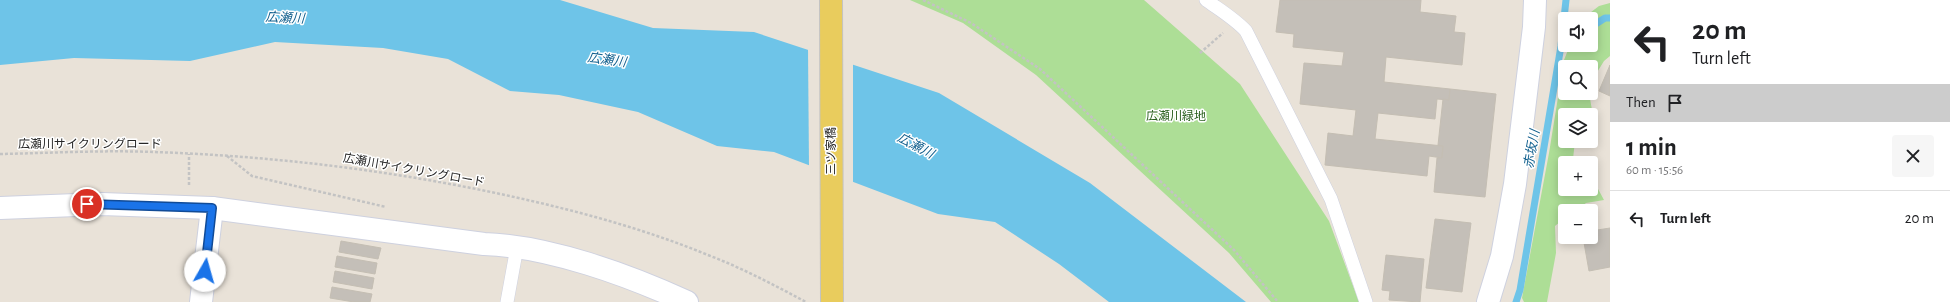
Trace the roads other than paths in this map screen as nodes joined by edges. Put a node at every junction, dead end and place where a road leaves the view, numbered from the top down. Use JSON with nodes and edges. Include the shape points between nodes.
{"nodes":[{"id":1,"x":830,"y":0,"type":"edge"},
{"id":2,"x":1206,"y":0,"type":"edge"},
{"id":3,"x":1535,"y":0,"type":"edge"},
{"id":4,"x":0,"y":208,"type":"edge"},
{"id":5,"x":212,"y":208,"type":"junction"},
{"id":6,"x":517,"y":247,"type":"junction"},
{"id":7,"x":201,"y":302,"type":"edge"},
{"id":8,"x":507,"y":302,"type":"edge"},
{"id":9,"x":687,"y":302,"type":"edge"},
{"id":10,"x":832,"y":302,"type":"edge"},
{"id":11,"x":1366,"y":302,"type":"edge"},
{"id":12,"x":1488,"y":302,"type":"edge"}],
"edges":[{"from":1,"to":10,"type":"main road","name":"三ツ家橋"},
{"from":2,"to":11,"type":"lane","via":[[1236,20],[1246,31],[1331,199]]},
{"from":3,"to":12,"type":"street","via":[[1515,184],[1502,256]]},
{"from":4,"to":5,"type":"street","via":[[102,204]]},
{"from":5,"to":6,"type":"street"},
{"from":5,"to":7,"type":"street"},
{"from":6,"to":8,"type":"lane"},
{"from":6,"to":9,"type":"street","via":[[596,267]]}]}
